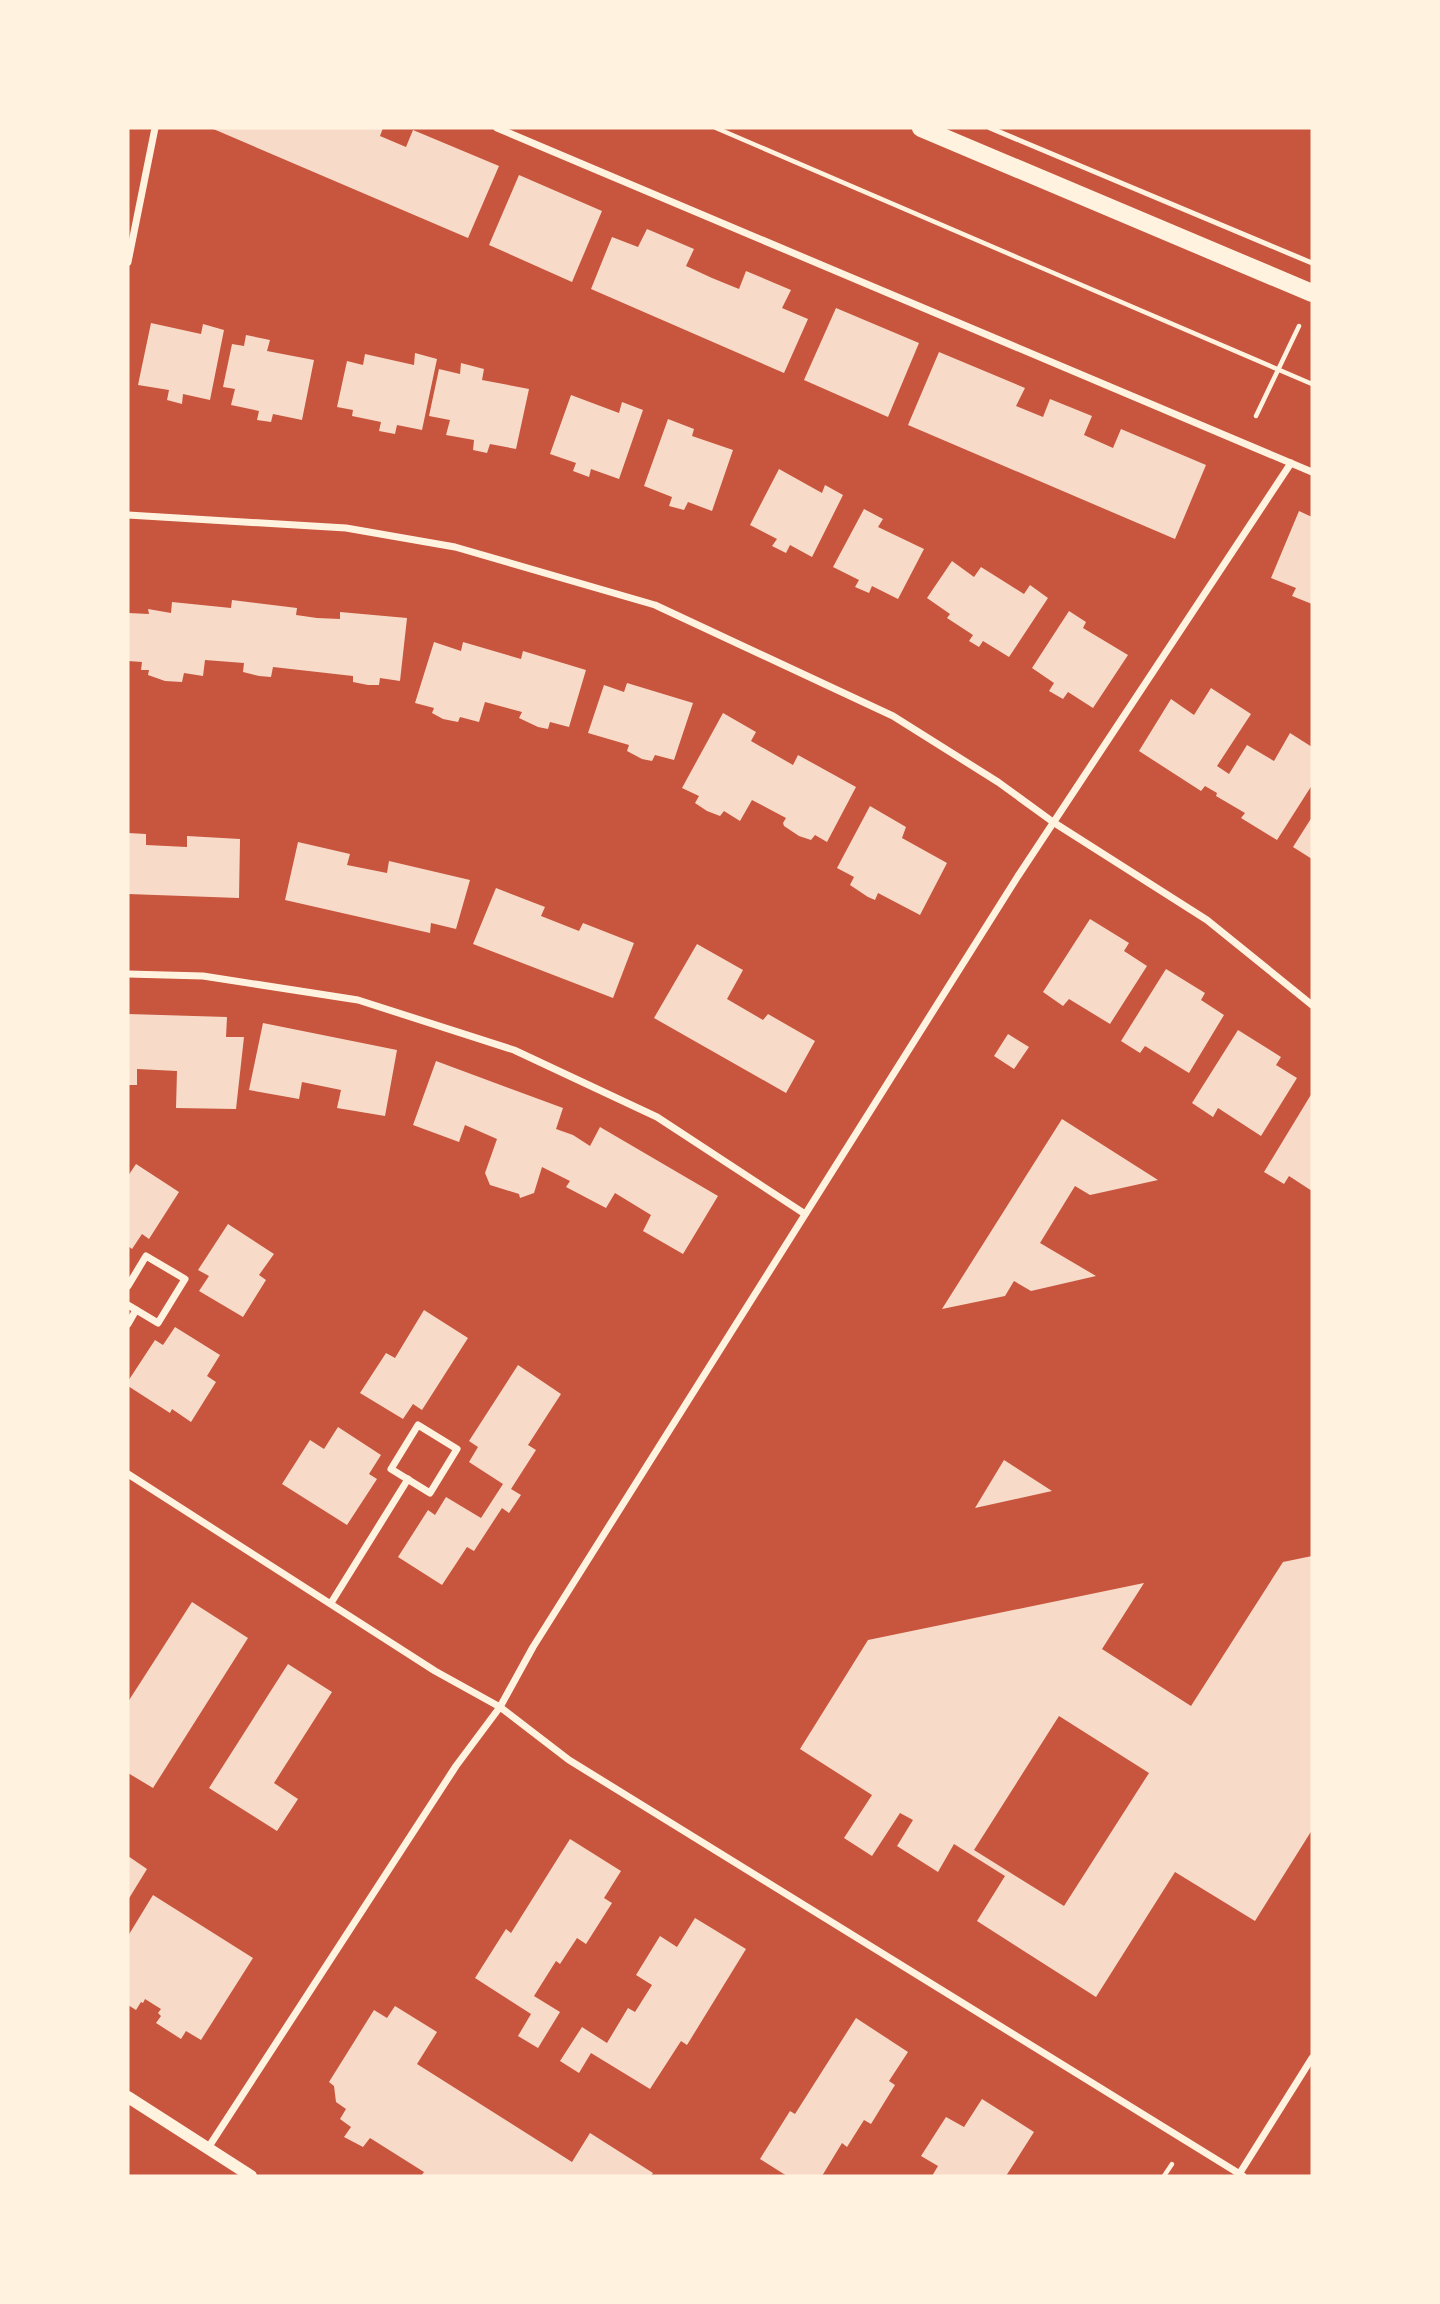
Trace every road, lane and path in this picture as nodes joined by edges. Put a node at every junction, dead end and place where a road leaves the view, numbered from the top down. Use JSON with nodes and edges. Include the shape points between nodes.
{"nodes":[{"id":1,"x":155,"y":128,"type":"edge"},
{"id":2,"x":497,"y":128,"type":"edge"},
{"id":3,"x":716,"y":128,"type":"edge"},
{"id":4,"x":921,"y":128,"type":"edge"},
{"id":5,"x":990,"y":128,"type":"edge"},
{"id":6,"x":128,"y":262,"type":"edge"},
{"id":7,"x":1312,"y":263,"type":"edge"},
{"id":8,"x":1312,"y":293,"type":"edge"},
{"id":9,"x":1301,"y":321,"type":"dead end"},
{"id":10,"x":1279,"y":370,"type":"junction"},
{"id":11,"x":1312,"y":384,"type":"edge"},
{"id":12,"x":1243,"y":442,"type":"junction"},
{"id":13,"x":1291,"y":463,"type":"junction"},
{"id":14,"x":1312,"y":472,"type":"edge"},
{"id":15,"x":128,"y":515,"type":"edge"},
{"id":16,"x":1053,"y":822,"type":"junction"},
{"id":17,"x":128,"y":974,"type":"edge"},
{"id":18,"x":1312,"y":1005,"type":"edge"},
{"id":19,"x":805,"y":1214,"type":"junction"},
{"id":20,"x":128,"y":1286,"type":"edge"},
{"id":21,"x":128,"y":1305,"type":"edge"},
{"id":22,"x":136,"y":1310,"type":"junction"},
{"id":23,"x":128,"y":1324,"type":"edge"},
{"id":24,"x":128,"y":1474,"type":"edge"},
{"id":25,"x":408,"y":1479,"type":"junction"},
{"id":26,"x":331,"y":1603,"type":"junction"},
{"id":27,"x":500,"y":1707,"type":"junction"},
{"id":28,"x":1312,"y":2058,"type":"edge"},
{"id":29,"x":128,"y":2097,"type":"edge"},
{"id":30,"x":208,"y":2148,"type":"junction"},
{"id":31,"x":251,"y":2176,"type":"edge"},
{"id":32,"x":1240,"y":2176,"type":"edge"}],
"edges":[{"from":1,"to":6,"type":"street"},
{"from":2,"to":12,"type":"street"},
{"from":3,"to":10,"type":"path"},
{"from":4,"to":8,"type":"main road"},
{"from":5,"to":7,"type":"lane"},
{"from":9,"to":10,"type":"path"},
{"from":10,"to":11,"type":"path"},
{"from":10,"to":12,"type":"path"},
{"from":12,"to":13,"type":"street"},
{"from":13,"to":14,"type":"street"},
{"from":13,"to":16,"type":"street"},
{"from":15,"to":16,"type":"street","via":[[346,528],[455,547],[655,605],[893,716]]},
{"from":16,"to":18,"type":"street","via":[[1207,919]]},
{"from":16,"to":19,"type":"street"},
{"from":17,"to":19,"type":"street","via":[[203,976],[358,1000],[514,1050],[657,1117]]},
{"from":19,"to":27,"type":"street","via":[[538,1638]]},
{"from":20,"to":22,"type":"street","via":[[146,1256],[185,1279],[158,1323]]},
{"from":21,"to":22,"type":"street"},
{"from":22,"to":23,"type":"street"},
{"from":24,"to":26,"type":"street"},
{"from":25,"to":25,"type":"street","via":[[430,1493],[457,1449],[418,1425],[391,1469]]},
{"from":25,"to":26,"type":"street"},
{"from":26,"to":27,"type":"street"},
{"from":27,"to":30,"type":"street","via":[[456,1766]]},
{"from":27,"to":32,"type":"street","via":[[569,1760]]},
{"from":28,"to":32,"type":"street"},
{"from":29,"to":30,"type":"street"},
{"from":30,"to":31,"type":"street"}]}
